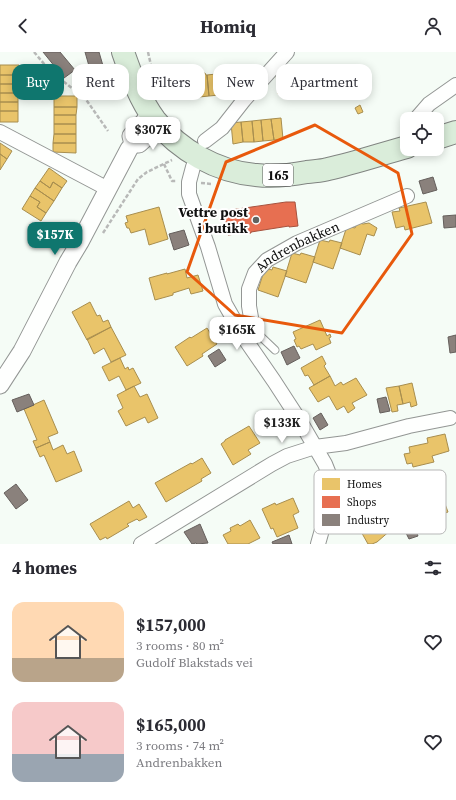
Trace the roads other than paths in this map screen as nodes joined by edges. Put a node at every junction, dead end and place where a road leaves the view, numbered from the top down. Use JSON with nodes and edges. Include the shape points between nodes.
{"nodes":[{"id":1,"x":123,"y":52,"type":"edge"},
{"id":2,"x":286,"y":52,"type":"edge"},
{"id":3,"x":456,"y":85,"type":"edge"},
{"id":4,"x":422,"y":112,"type":"edge"},
{"id":5,"x":156,"y":120,"type":"junction"},
{"id":6,"x":0,"y":132,"type":"edge"},
{"id":7,"x":456,"y":132,"type":"edge"},
{"id":8,"x":444,"y":136,"type":"edge"},
{"id":9,"x":201,"y":149,"type":"junction"},
{"id":10,"x":400,"y":149,"type":"edge"},
{"id":11,"x":108,"y":189,"type":"junction"},
{"id":12,"x":407,"y":196,"type":"dead end"},
{"id":13,"x":249,"y":334,"type":"junction"},
{"id":14,"x":275,"y":350,"type":"dead end"},
{"id":15,"x":0,"y":385,"type":"edge"},
{"id":16,"x":450,"y":418,"type":"dead end"},
{"id":17,"x":315,"y":447,"type":"junction"},
{"id":18,"x":327,"y":470,"type":"edge"},
{"id":19,"x":321,"y":534,"type":"edge"},
{"id":20,"x":141,"y":544,"type":"edge"},
{"id":21,"x":318,"y":544,"type":"edge"}],
"edges":[{"from":1,"to":5,"type":"main road","number":"165","via":[[138,92]]},
{"from":2,"to":9,"type":"street"},
{"from":3,"to":4,"type":"street"},
{"from":5,"to":9,"type":"main road","number":"165","via":[[178,143]]},
{"from":5,"to":11,"type":"street","via":[[131,136],[133,144]]},
{"from":6,"to":11,"type":"street"},
{"from":7,"to":8,"type":"main road"},
{"from":9,"to":10,"type":"main road","number":"165","via":[[217,165],[234,171],[274,176],[328,169]]},
{"from":9,"to":13,"type":"street","name":"Andrenbakken","via":[[193,167],[189,194],[208,247],[224,304]]},
{"from":11,"to":15,"type":"street","via":[[22,351]]},
{"from":12,"to":13,"type":"street","name":"Andrenbakken","via":[[297,243],[268,260],[255,273],[249,289]]},
{"from":13,"to":14,"type":"lane"},
{"from":13,"to":17,"type":"street","name":"Andrenbakken","via":[[278,388]]},
{"from":16,"to":17,"type":"street","via":[[346,443]]},
{"from":17,"to":18,"type":"street","name":"Andrenbakken"},
{"from":17,"to":20,"type":"street","via":[[272,464]]},
{"from":19,"to":21,"type":"street","name":"Andrenbakken"}]}
